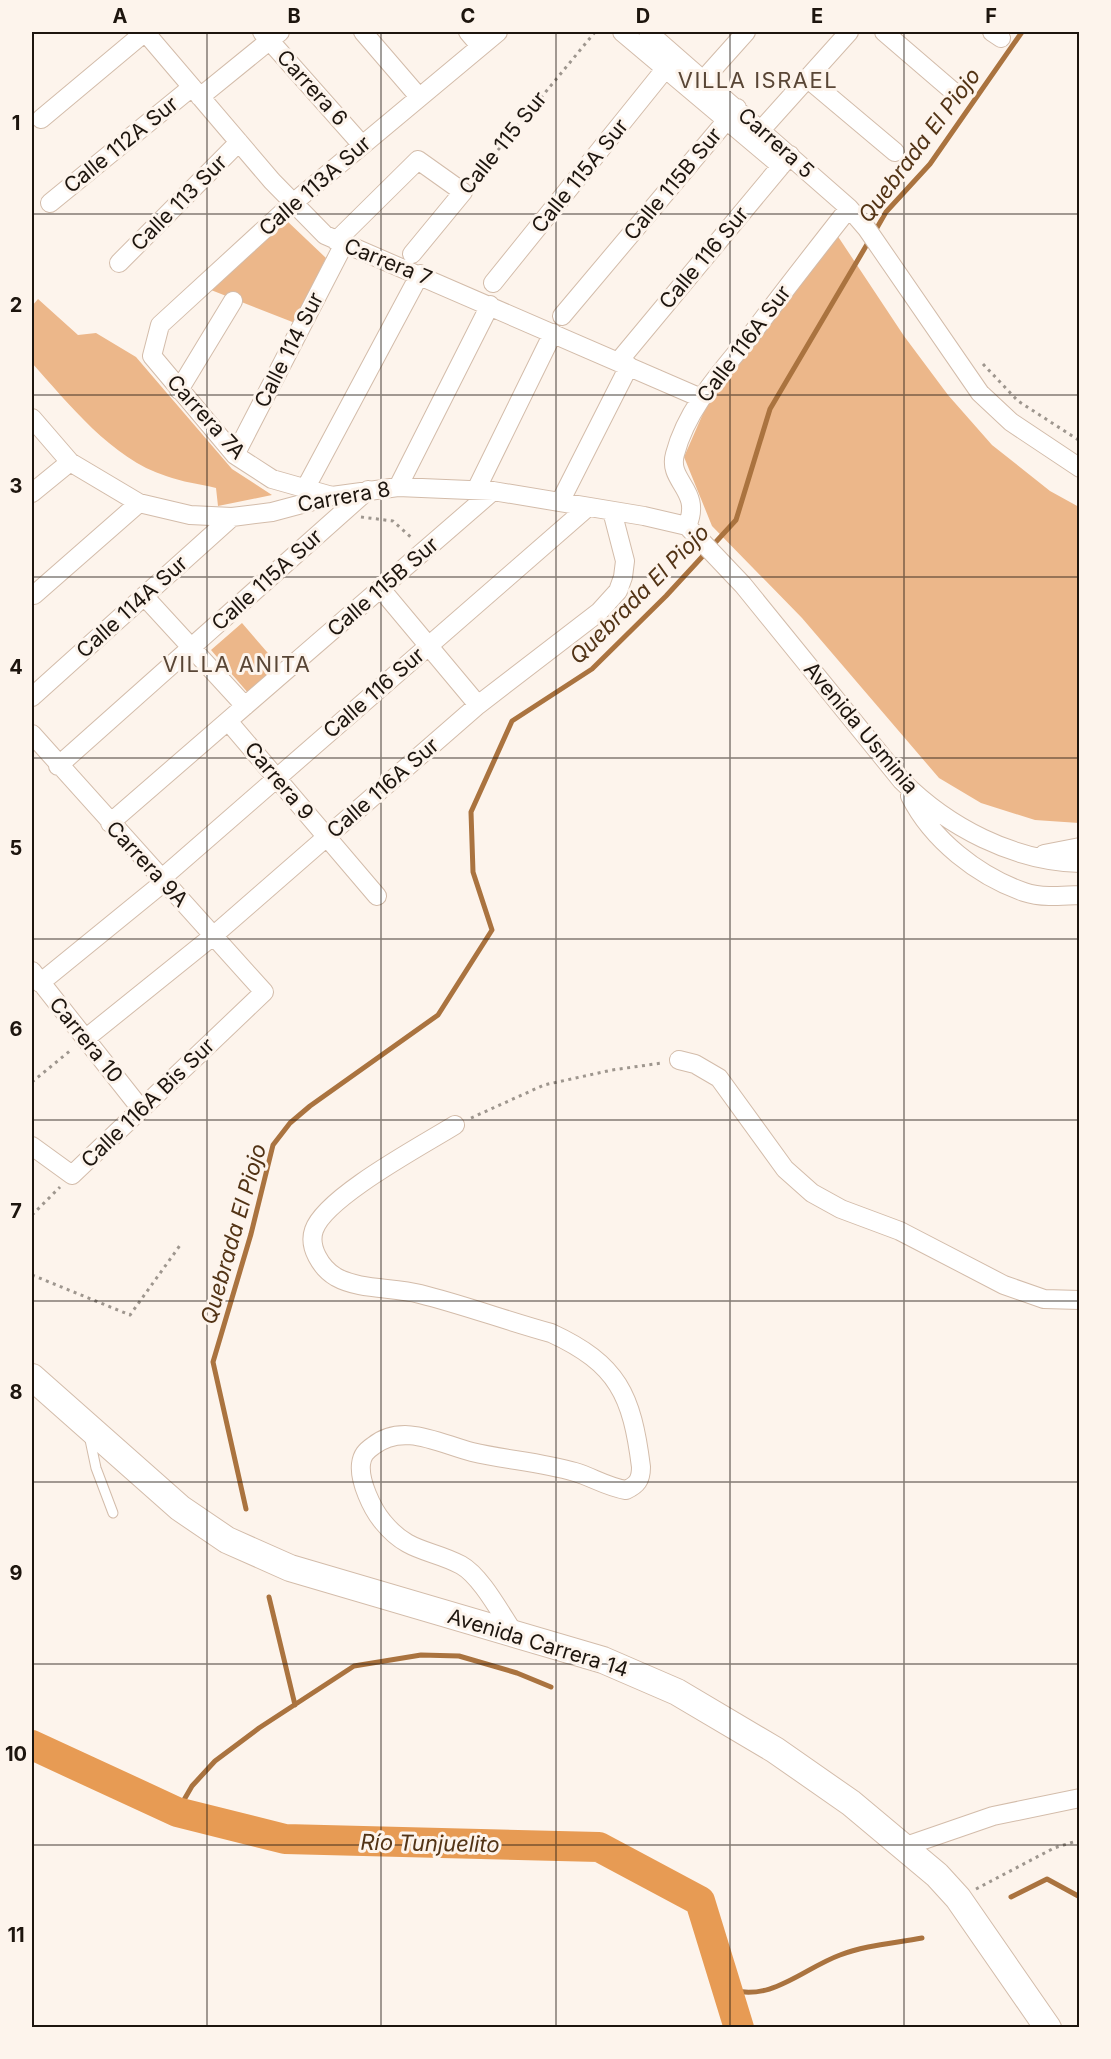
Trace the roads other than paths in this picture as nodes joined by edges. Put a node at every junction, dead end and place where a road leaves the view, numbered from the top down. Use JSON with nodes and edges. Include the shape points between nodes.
{"nodes":[{"id":1,"x":145,"y":32,"type":"edge"},
{"id":2,"x":363,"y":32,"type":"edge"},
{"id":3,"x":468,"y":32,"type":"edge"},
{"id":4,"x":498,"y":32,"type":"edge"},
{"id":5,"x":622,"y":32,"type":"edge"},
{"id":6,"x":648,"y":32,"type":"edge"},
{"id":7,"x":746,"y":32,"type":"edge"},
{"id":8,"x":849,"y":32,"type":"edge"},
{"id":9,"x":884,"y":32,"type":"edge"},
{"id":10,"x":270,"y":34,"type":"edge"},
{"id":11,"x":480,"y":46,"type":"junction"},
{"id":12,"x":666,"y":68,"type":"junction"},
{"id":13,"x":807,"y":78,"type":"junction"},
{"id":14,"x":704,"y":79,"type":"junction"},
{"id":15,"x":196,"y":92,"type":"junction"},
{"id":16,"x":955,"y":93,"type":"dead end"},
{"id":17,"x":419,"y":97,"type":"junction"},
{"id":18,"x":732,"y":113,"type":"junction"},
{"id":19,"x":40,"y":119,"type":"dead end"},
{"id":20,"x":761,"y":130,"type":"junction"},
{"id":21,"x":239,"y":142,"type":"junction"},
{"id":22,"x":362,"y":145,"type":"junction"},
{"id":23,"x":895,"y":152,"type":"dead end"},
{"id":24,"x":418,"y":160,"type":"joint"},
{"id":25,"x":785,"y":160,"type":"junction"},
{"id":26,"x":50,"y":203,"type":"dead end"},
{"id":27,"x":293,"y":203,"type":"junction"},
{"id":28,"x":849,"y":208,"type":"junction"},
{"id":29,"x":340,"y":243,"type":"junction"},
{"id":30,"x":412,"y":254,"type":"dead end"},
{"id":31,"x":119,"y":264,"type":"dead end"},
{"id":32,"x":420,"y":274,"type":"junction"},
{"id":33,"x":493,"y":283,"type":"dead end"},
{"id":34,"x":232,"y":301,"type":"dead end"},
{"id":35,"x":490,"y":306,"type":"junction"},
{"id":36,"x":562,"y":316,"type":"dead end"},
{"id":37,"x":553,"y":333,"type":"junction"},
{"id":38,"x":152,"y":356,"type":"joint"},
{"id":39,"x":623,"y":364,"type":"junction"},
{"id":40,"x":179,"y":390,"type":"junction"},
{"id":41,"x":701,"y":398,"type":"junction"},
{"id":42,"x":32,"y":418,"type":"edge"},
{"id":43,"x":235,"y":455,"type":"junction"},
{"id":44,"x":70,"y":462,"type":"junction"},
{"id":45,"x":1080,"y":468,"type":"edge"},
{"id":46,"x":398,"y":487,"type":"junction"},
{"id":47,"x":305,"y":489,"type":"junction"},
{"id":48,"x":369,"y":490,"type":"junction"},
{"id":49,"x":485,"y":490,"type":"junction"},
{"id":50,"x":32,"y":493,"type":"edge"},
{"id":51,"x":332,"y":496,"type":"junction"},
{"id":52,"x":560,"y":502,"type":"junction"},
{"id":53,"x":139,"y":503,"type":"junction"},
{"id":54,"x":588,"y":507,"type":"junction"},
{"id":55,"x":612,"y":511,"type":"junction"},
{"id":56,"x":232,"y":517,"type":"junction"},
{"id":57,"x":687,"y":526,"type":"junction"},
{"id":58,"x":381,"y":589,"type":"junction"},
{"id":59,"x":34,"y":595,"type":"dead end"},
{"id":60,"x":144,"y":596,"type":"junction"},
{"id":61,"x":429,"y":645,"type":"junction"},
{"id":62,"x":191,"y":648,"type":"junction"},
{"id":63,"x":32,"y":697,"type":"edge"},
{"id":64,"x":478,"y":705,"type":"junction"},
{"id":65,"x":245,"y":706,"type":"junction"},
{"id":66,"x":228,"y":721,"type":"junction"},
{"id":67,"x":32,"y":734,"type":"edge"},
{"id":68,"x":58,"y":766,"type":"junction"},
{"id":69,"x":277,"y":778,"type":"junction"},
{"id":70,"x":902,"y":781,"type":"junction"},
{"id":71,"x":110,"y":823,"type":"junction"},
{"id":72,"x":327,"y":837,"type":"junction"},
{"id":73,"x":1080,"y":847,"type":"edge"},
{"id":74,"x":1033,"y":856,"type":"junction"},
{"id":75,"x":1080,"y":863,"type":"edge"},
{"id":76,"x":163,"y":880,"type":"junction"},
{"id":77,"x":1080,"y":895,"type":"edge"},
{"id":78,"x":377,"y":896,"type":"dead end"},
{"id":79,"x":213,"y":936,"type":"junction"},
{"id":80,"x":36,"y":977,"type":"edge"},
{"id":81,"x":264,"y":992,"type":"joint"},
{"id":82,"x":85,"y":1039,"type":"junction"},
{"id":83,"x":679,"y":1060,"type":"road end"},
{"id":84,"x":141,"y":1109,"type":"junction"},
{"id":85,"x":455,"y":1125,"type":"road end"},
{"id":86,"x":32,"y":1146,"type":"edge"},
{"id":87,"x":1080,"y":1300,"type":"edge"},
{"id":88,"x":32,"y":1377,"type":"edge"},
{"id":89,"x":89,"y":1429,"type":"junction"},
{"id":90,"x":113,"y":1513,"type":"dead end"},
{"id":91,"x":514,"y":1633,"type":"junction"},
{"id":92,"x":1080,"y":1798,"type":"edge"},
{"id":93,"x":906,"y":1846,"type":"junction"},
{"id":94,"x":1048,"y":2028,"type":"edge"}],
"edges":[{"from":1,"to":15,"type":"street","name":"Carrera 7"},
{"from":1,"to":19,"type":"street"},
{"from":2,"to":17,"type":"street"},
{"from":3,"to":11,"type":"street"},
{"from":4,"to":11,"type":"street","name":"Calle 113A Sur"},
{"from":5,"to":12,"type":"street","name":"Carrera 5"},
{"from":6,"to":14,"type":"street","name":"Carrera 5"},
{"from":7,"to":14,"type":"street"},
{"from":8,"to":13,"type":"street"},
{"from":9,"to":16,"type":"street"},
{"from":10,"to":15,"type":"street","name":"Calle 112A Sur"},
{"from":10,"to":22,"type":"street","name":"Carrera 6"},
{"from":11,"to":17,"type":"street","name":"Calle 113A Sur"},
{"from":12,"to":18,"type":"street","name":"Carrera 5"},
{"from":12,"to":33,"type":"street","name":"Calle 115A Sur"},
{"from":13,"to":20,"type":"street"},
{"from":13,"to":23,"type":"street"},
{"from":14,"to":18,"type":"street","name":"Carrera 5"},
{"from":15,"to":21,"type":"street","name":"Carrera 7"},
{"from":15,"to":26,"type":"street","name":"Calle 112A Sur"},
{"from":17,"to":22,"type":"street","name":"Calle 113A Sur"},
{"from":18,"to":20,"type":"street","name":"Carrera 5"},
{"from":18,"to":25,"type":"street","name":"Carrera 5"},
{"from":18,"to":36,"type":"street","name":"Calle 115B Sur"},
{"from":20,"to":25,"type":"street","name":"Carrera 5"},
{"from":21,"to":27,"type":"street","name":"Carrera 7"},
{"from":21,"to":31,"type":"street","name":"Calle 113 Sur"},
{"from":22,"to":27,"type":"street","name":"Calle 113A Sur"},
{"from":24,"to":29,"type":"street","name":"Calle 114 Sur"},
{"from":24,"to":30,"type":"street","name":"Calle 115 Sur","via":[[463,192]]},
{"from":25,"to":28,"type":"street","name":"Carrera 5"},
{"from":25,"to":39,"type":"street","name":"Calle 116 Sur"},
{"from":27,"to":29,"type":"street","name":"Carrera 7","via":[[320,231]]},
{"from":27,"to":38,"type":"street","name":"Calle 113A Sur","via":[[160,325]]},
{"from":28,"to":41,"type":"street","name":"Calle 116A Sur"},
{"from":28,"to":45,"type":"street","via":[[879,245],[980,393],[1011,422]]},
{"from":29,"to":32,"type":"street","name":"Carrera 7"},
{"from":29,"to":43,"type":"street","name":"Calle 114 Sur"},
{"from":32,"to":35,"type":"street","name":"Carrera 7"},
{"from":32,"to":47,"type":"street"},
{"from":34,"to":40,"type":"street"},
{"from":35,"to":37,"type":"street","name":"Carrera 7"},
{"from":35,"to":46,"type":"street"},
{"from":37,"to":39,"type":"street","name":"Carrera 7"},
{"from":37,"to":49,"type":"street","name":"Calle 115B Sur"},
{"from":38,"to":40,"type":"street","name":"Carrera 7A"},
{"from":39,"to":41,"type":"street","name":"Carrera 7"},
{"from":39,"to":52,"type":"street","name":"Calle 116 Sur"},
{"from":40,"to":43,"type":"street","name":"Carrera 7A"},
{"from":41,"to":57,"type":"street","name":"Calle 116A Sur","via":[[675,454],[674,464],[693,504]]},
{"from":42,"to":44,"type":"street","name":"Carrera 8"},
{"from":43,"to":47,"type":"street","name":"Carrera 7A","via":[[272,479]]},
{"from":44,"to":50,"type":"street"},
{"from":44,"to":53,"type":"street","name":"Carrera 8"},
{"from":46,"to":48,"type":"street","name":"Carrera 8"},
{"from":46,"to":49,"type":"street","name":"Carrera 8"},
{"from":47,"to":51,"type":"street","name":"Carrera 7A"},
{"from":48,"to":51,"type":"street","name":"Carrera 8"},
{"from":48,"to":62,"type":"street","name":"Calle 115A Sur"},
{"from":49,"to":52,"type":"street","name":"Carrera 8"},
{"from":49,"to":58,"type":"street","name":"Calle 115B Sur"},
{"from":51,"to":56,"type":"street","name":"Carrera 8","via":[[272,512]]},
{"from":52,"to":54,"type":"street","name":"Carrera 8"},
{"from":53,"to":56,"type":"street","name":"Carrera 8","via":[[190,515]]},
{"from":53,"to":59,"type":"street"},
{"from":54,"to":55,"type":"street","name":"Carrera 8"},
{"from":54,"to":61,"type":"street","name":"Calle 116 Sur"},
{"from":55,"to":57,"type":"street","name":"Carrera 8"},
{"from":55,"to":64,"type":"street","name":"Calle 116A Sur","via":[[626,561],[618,591],[569,637]]},
{"from":56,"to":60,"type":"street","name":"Calle 114A Sur"},
{"from":57,"to":70,"type":"street","name":"Avenida Usminia","via":[[718,556]]},
{"from":58,"to":61,"type":"street"},
{"from":58,"to":65,"type":"street","name":"Calle 115B Sur"},
{"from":60,"to":62,"type":"street"},
{"from":60,"to":63,"type":"street","name":"Calle 114A Sur"},
{"from":61,"to":64,"type":"street"},
{"from":61,"to":69,"type":"street","name":"Calle 116 Sur"},
{"from":62,"to":65,"type":"street"},
{"from":62,"to":68,"type":"street","name":"Calle 115A Sur"},
{"from":64,"to":72,"type":"street","name":"Calle 116A Sur"},
{"from":65,"to":66,"type":"street","name":"Calle 115B Sur"},
{"from":66,"to":69,"type":"street","name":"Carrera 9"},
{"from":66,"to":71,"type":"street","name":"Calle 115B Sur"},
{"from":67,"to":68,"type":"street","name":"Carrera 9A"},
{"from":68,"to":71,"type":"street","name":"Carrera 9A"},
{"from":69,"to":72,"type":"street","name":"Carrera 9"},
{"from":69,"to":76,"type":"street","name":"Calle 116 Sur"},
{"from":70,"to":74,"type":"street","name":"Avenida Usminia","via":[[950,822]]},
{"from":70,"to":77,"type":"street","via":[[933,832],[993,877],[1025,892]]},
{"from":71,"to":76,"type":"street","name":"Carrera 9A"},
{"from":72,"to":78,"type":"street","name":"Carrera 9"},
{"from":72,"to":79,"type":"street","name":"Calle 116A Sur"},
{"from":73,"to":74,"type":"street"},
{"from":74,"to":75,"type":"street","name":"Avenida Usminia"},
{"from":76,"to":79,"type":"street","name":"Carrera 9A"},
{"from":76,"to":80,"type":"street","name":"Calle 116 Sur"},
{"from":79,"to":81,"type":"street","name":"Carrera 9A"},
{"from":79,"to":82,"type":"street","name":"Calle 116A Sur"},
{"from":80,"to":82,"type":"street","name":"Carrera 10"},
{"from":81,"to":84,"type":"street","name":"Calle 116A Bis Sur"},
{"from":82,"to":84,"type":"street","name":"Carrera 10"},
{"from":83,"to":87,"type":"street","via":[[719,1078],[785,1169],[812,1193],[900,1231],[1004,1285],[1044,1299]]},
{"from":84,"to":86,"type":"street","name":"Calle 116A Bis Sur","via":[[72,1176]]},
{"from":85,"to":91,"type":"street","via":[[328,1209],[314,1230],[313,1247],[322,1265],[346,1282],[421,1294],[571,1342],[602,1364],[624,1391],[641,1467],[635,1486],[626,1490],[559,1468],[470,1452],[453,1444],[402,1434],[387,1436],[363,1455],[362,1480],[382,1521],[402,1541],[461,1565],[473,1575]]},
{"from":88,"to":89,"type":"main road","name":"Avenida Carrera 14"},
{"from":89,"to":90,"type":"lane","via":[[90,1449]]},
{"from":89,"to":91,"type":"main road","name":"Avenida Carrera 14","via":[[198,1523],[251,1552],[333,1581]]},
{"from":91,"to":93,"type":"main road","name":"Avenida Carrera 14","via":[[603,1660],[677,1692],[776,1750]]},
{"from":92,"to":93,"type":"street","via":[[993,1816]]},
{"from":93,"to":94,"type":"main road","name":"Avenida Carrera 14","via":[[958,1898]]}]}
